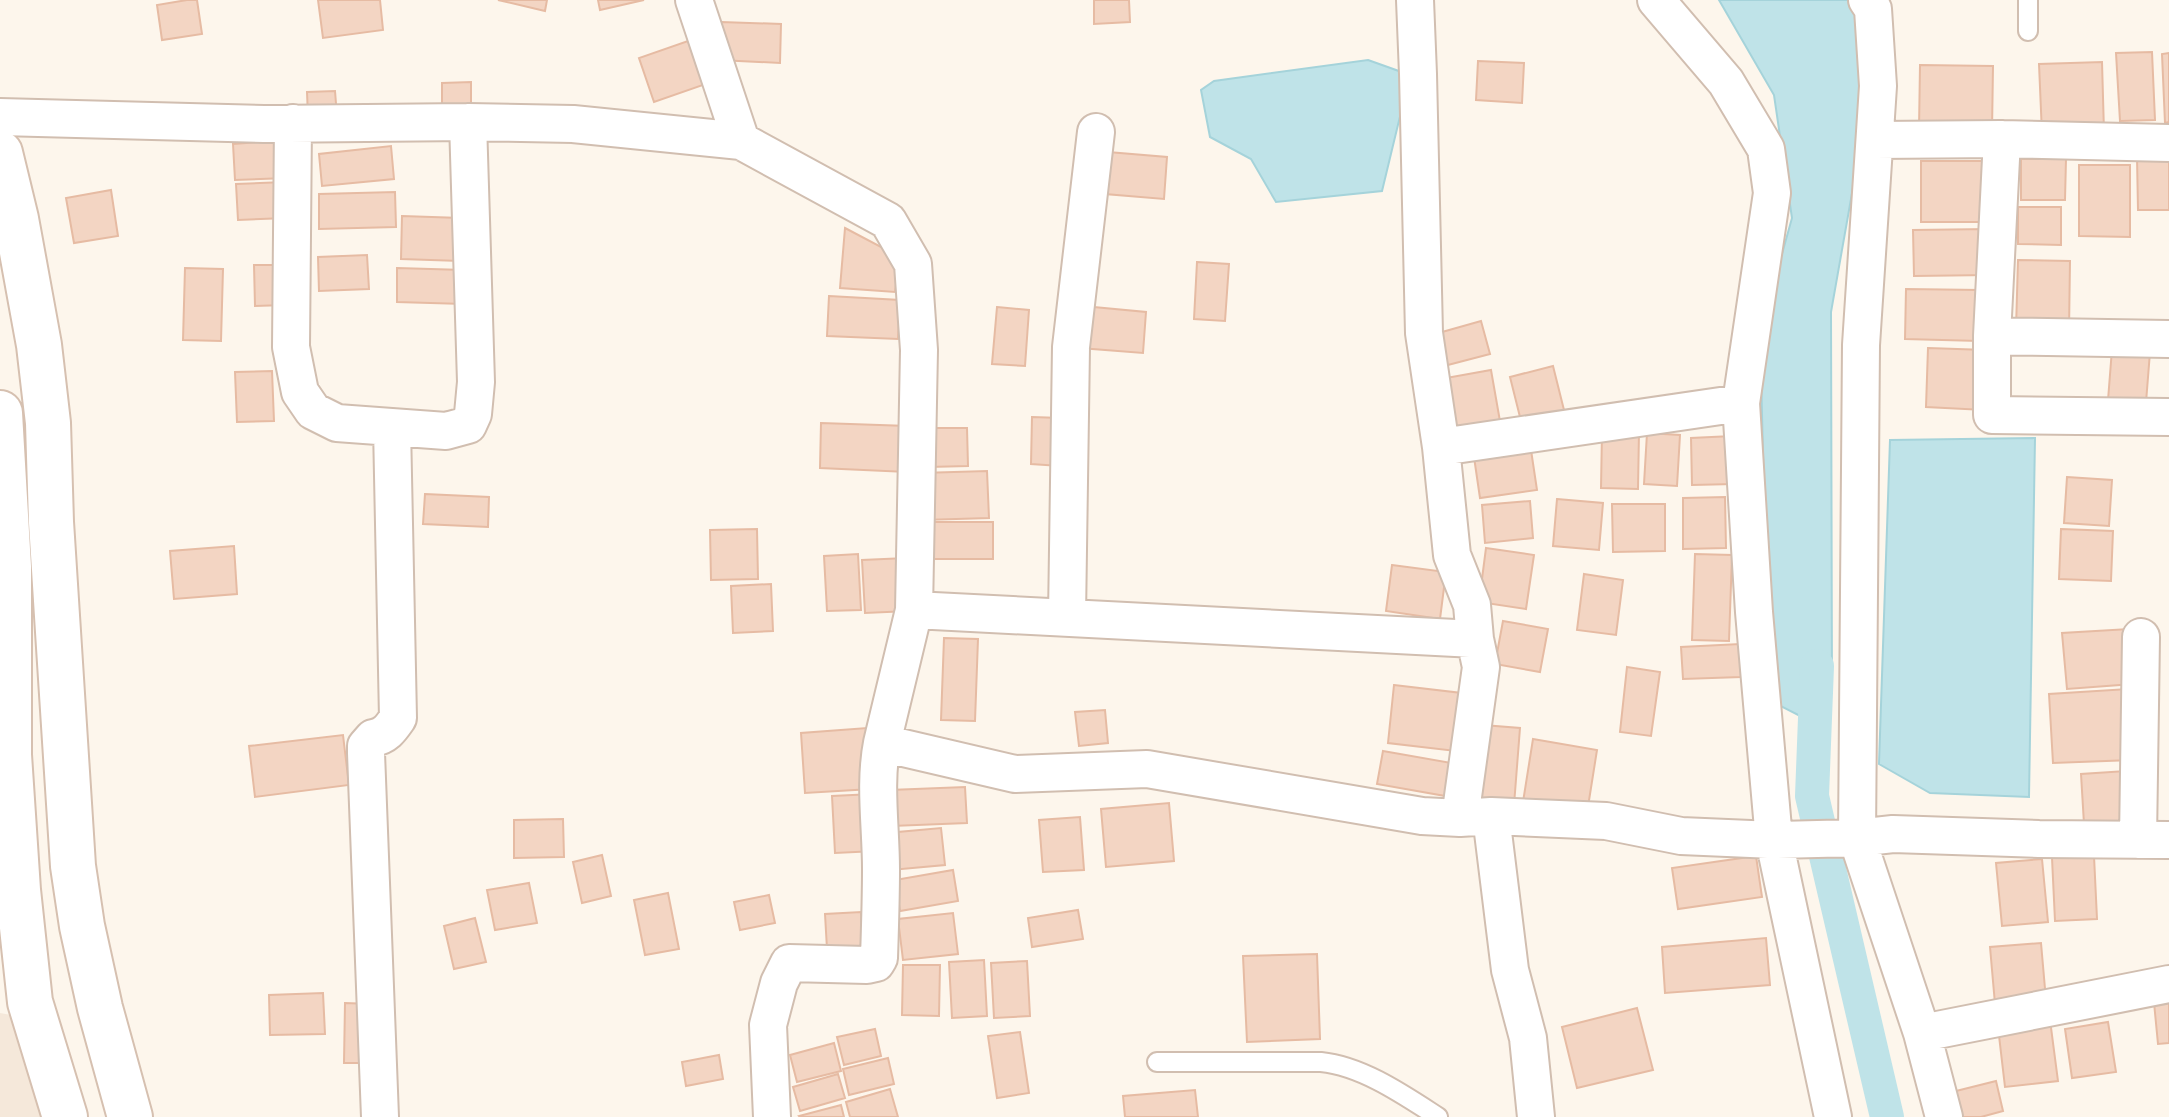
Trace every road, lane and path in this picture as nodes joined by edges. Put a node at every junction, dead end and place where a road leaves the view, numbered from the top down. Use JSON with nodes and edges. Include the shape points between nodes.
{"nodes":[{"id":1,"x":694,"y":0,"type":"edge"},
{"id":2,"x":1415,"y":0,"type":"edge"},
{"id":3,"x":1656,"y":0,"type":"edge"},
{"id":4,"x":1867,"y":0,"type":"edge"},
{"id":5,"x":2028,"y":0,"type":"edge"},
{"id":6,"x":2028,"y":31,"type":"dead end"},
{"id":7,"x":0,"y":117,"type":"edge"},
{"id":8,"x":468,"y":122,"type":"junction"},
{"id":9,"x":293,"y":123,"type":"junction"},
{"id":10,"x":1096,"y":132,"type":"dead end"},
{"id":11,"x":2002,"y":139,"type":"junction"},
{"id":12,"x":1875,"y":140,"type":"junction"},
{"id":13,"x":741,"y":141,"type":"junction"},
{"id":14,"x":2169,"y":143,"type":"edge"},
{"id":15,"x":0,"y":153,"type":"edge"},
{"id":16,"x":1992,"y":336,"type":"junction"},
{"id":17,"x":2169,"y":339,"type":"edge"},
{"id":18,"x":1741,"y":403,"type":"junction"},
{"id":19,"x":0,"y":413,"type":"edge"},
{"id":20,"x":2169,"y":417,"type":"edge"},
{"id":21,"x":392,"y":427,"type":"junction"},
{"id":22,"x":1441,"y":447,"type":"junction"},
{"id":23,"x":914,"y":610,"type":"junction"},
{"id":24,"x":1067,"y":617,"type":"junction"},
{"id":25,"x":2141,"y":637,"type":"dead end"},
{"id":26,"x":1475,"y":639,"type":"junction"},
{"id":27,"x":882,"y":743,"type":"junction"},
{"id":28,"x":1475,"y":817,"type":"junction"},
{"id":29,"x":1812,"y":839,"type":"junction"},
{"id":30,"x":2153,"y":840,"type":"edge"},
{"id":31,"x":9,"y":892,"type":"edge"},
{"id":32,"x":2169,"y":984,"type":"edge"},
{"id":33,"x":1922,"y":1033,"type":"junction"},
{"id":34,"x":1157,"y":1062,"type":"dead end"},
{"id":35,"x":65,"y":1117,"type":"edge"},
{"id":36,"x":130,"y":1117,"type":"edge"},
{"id":37,"x":380,"y":1117,"type":"edge"},
{"id":38,"x":772,"y":1117,"type":"edge"},
{"id":39,"x":1438,"y":1117,"type":"edge"},
{"id":40,"x":1536,"y":1117,"type":"edge"},
{"id":41,"x":1833,"y":1117,"type":"edge"},
{"id":42,"x":1944,"y":1117,"type":"edge"}],
"edges":[{"from":1,"to":13,"type":"street"},
{"from":2,"to":22,"type":"street","via":[[1424,333]]},
{"from":3,"to":18,"type":"street","via":[[1726,82],[1766,149],[1772,193]]},
{"from":4,"to":12,"type":"street","via":[[1873,9],[1878,86]]},
{"from":5,"to":6,"type":"lane"},
{"from":7,"to":9,"type":"street"},
{"from":8,"to":9,"type":"street"},
{"from":8,"to":13,"type":"street","via":[[573,124]]},
{"from":8,"to":21,"type":"street","via":[[473,414],[468,425],[446,431]]},
{"from":9,"to":21,"type":"street","via":[[291,347],[300,392],[313,411],[337,423]]},
{"from":10,"to":24,"type":"street","via":[[1071,347]]},
{"from":11,"to":12,"type":"street"},
{"from":11,"to":14,"type":"street"},
{"from":11,"to":16,"type":"street"},
{"from":12,"to":29,"type":"street","via":[[1861,345]]},
{"from":13,"to":23,"type":"street","via":[[888,221],[913,264],[919,350]]},
{"from":15,"to":36,"type":"main road","via":[[37,334],[48,423],[75,881],[100,1008]]},
{"from":16,"to":17,"type":"street"},
{"from":16,"to":20,"type":"street","via":[[1992,415]]},
{"from":18,"to":22,"type":"street"},
{"from":18,"to":29,"type":"street","via":[[1754,612]]},
{"from":19,"to":31,"type":"main road","via":[[9,567]]},
{"from":21,"to":37,"type":"street","via":[[398,718],[366,746]]},
{"from":22,"to":26,"type":"street","via":[[1452,555],[1472,605]]},
{"from":23,"to":24,"type":"street"},
{"from":23,"to":27,"type":"street"},
{"from":24,"to":26,"type":"street"},
{"from":25,"to":30,"type":"street"},
{"from":26,"to":28,"type":"street","via":[[1481,667]]},
{"from":27,"to":28,"type":"street","via":[[1015,774],[1147,769],[1422,816]]},
{"from":27,"to":38,"type":"street","via":[[879,958],[867,965],[789,963],[768,1025]]},
{"from":28,"to":29,"type":"street","via":[[1606,821],[1681,836]]},
{"from":28,"to":40,"type":"street","via":[[1528,1038]]},
{"from":29,"to":30,"type":"street","via":[[1893,834]]},
{"from":29,"to":33,"type":"street"},
{"from":29,"to":41,"type":"street"},
{"from":31,"to":35,"type":"main road","via":[[30,1002]]},
{"from":32,"to":33,"type":"street"},
{"from":33,"to":42,"type":"street"},
{"from":34,"to":39,"type":"lane","via":[[1345,1065]]}]}
